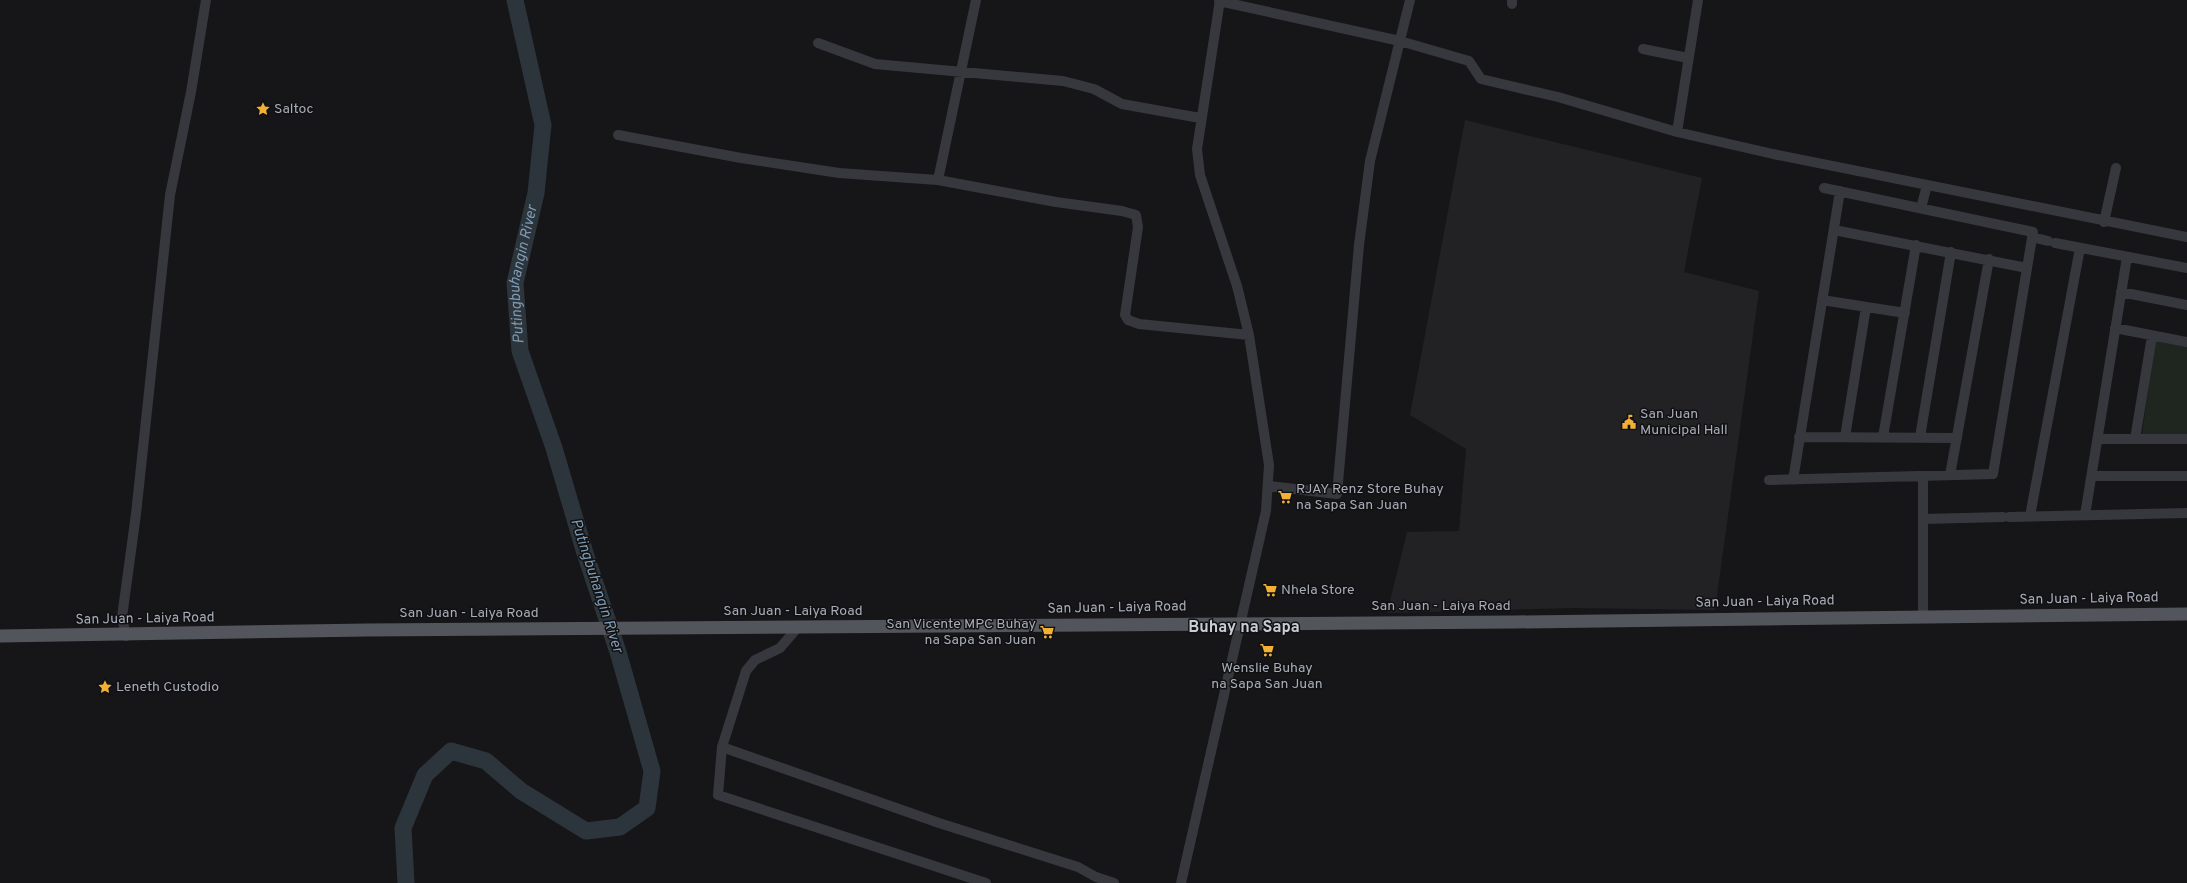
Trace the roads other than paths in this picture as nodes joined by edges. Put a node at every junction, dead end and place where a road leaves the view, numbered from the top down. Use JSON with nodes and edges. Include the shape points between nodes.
{"nodes":[{"id":1,"x":206,"y":0,"type":"edge"},
{"id":2,"x":976,"y":0,"type":"edge"},
{"id":3,"x":1410,"y":0,"type":"edge"},
{"id":4,"x":1698,"y":0,"type":"edge"},
{"id":5,"x":1220,"y":1,"type":"edge"},
{"id":6,"x":1400,"y":41,"type":"junction"},
{"id":7,"x":818,"y":43,"type":"dead end"},
{"id":8,"x":1643,"y":49,"type":"dead end"},
{"id":9,"x":1688,"y":58,"type":"junction"},
{"id":10,"x":961,"y":72,"type":"junction"},
{"id":11,"x":1200,"y":118,"type":"junction"},
{"id":12,"x":1677,"y":132,"type":"junction"},
{"id":13,"x":618,"y":135,"type":"dead end"},
{"id":14,"x":2116,"y":168,"type":"dead end"},
{"id":15,"x":938,"y":180,"type":"junction"},
{"id":16,"x":1824,"y":188,"type":"dead end"},
{"id":17,"x":1926,"y":189,"type":"dead end"},
{"id":18,"x":1840,"y":191,"type":"junction"},
{"id":19,"x":1921,"y":208,"type":"junction"},
{"id":20,"x":2104,"y":222,"type":"junction"},
{"id":21,"x":1834,"y":230,"type":"junction"},
{"id":22,"x":2032,"y":237,"type":"junction"},
{"id":23,"x":2187,"y":237,"type":"edge"},
{"id":24,"x":1916,"y":245,"type":"junction"},
{"id":25,"x":2080,"y":248,"type":"junction"},
{"id":26,"x":1951,"y":252,"type":"junction"},
{"id":27,"x":2127,"y":256,"type":"junction"},
{"id":28,"x":1989,"y":260,"type":"junction"},
{"id":29,"x":2027,"y":268,"type":"junction"},
{"id":30,"x":2187,"y":268,"type":"edge"},
{"id":31,"x":2121,"y":292,"type":"junction"},
{"id":32,"x":1822,"y":300,"type":"junction"},
{"id":33,"x":2187,"y":305,"type":"edge"},
{"id":34,"x":1866,"y":307,"type":"junction"},
{"id":35,"x":1905,"y":314,"type":"junction"},
{"id":36,"x":2115,"y":328,"type":"junction"},
{"id":37,"x":1249,"y":335,"type":"junction"},
{"id":38,"x":2152,"y":336,"type":"junction"},
{"id":39,"x":2187,"y":342,"type":"edge"},
{"id":40,"x":1799,"y":437,"type":"junction"},
{"id":41,"x":1845,"y":437,"type":"junction"},
{"id":42,"x":1883,"y":437,"type":"junction"},
{"id":43,"x":1920,"y":437,"type":"junction"},
{"id":44,"x":1957,"y":438,"type":"junction"},
{"id":45,"x":2098,"y":439,"type":"junction"},
{"id":46,"x":2136,"y":439,"type":"junction"},
{"id":47,"x":2187,"y":439,"type":"edge"},
{"id":48,"x":1950,"y":475,"type":"junction"},
{"id":49,"x":1923,"y":476,"type":"junction"},
{"id":50,"x":2092,"y":476,"type":"junction"},
{"id":51,"x":2187,"y":476,"type":"edge"},
{"id":52,"x":1769,"y":480,"type":"dead end"},
{"id":53,"x":1793,"y":480,"type":"junction"},
{"id":54,"x":1269,"y":486,"type":"junction"},
{"id":55,"x":2187,"y":514,"type":"edge"},
{"id":56,"x":2085,"y":515,"type":"junction"},
{"id":57,"x":2030,"y":516,"type":"junction"},
{"id":58,"x":1923,"y":519,"type":"junction"},
{"id":59,"x":2187,"y":614,"type":"edge"},
{"id":60,"x":1923,"y":617,"type":"junction"},
{"id":61,"x":1240,"y":623,"type":"junction"},
{"id":62,"x":798,"y":627,"type":"junction"},
{"id":63,"x":0,"y":636,"type":"edge"},
{"id":64,"x":126,"y":636,"type":"junction"},
{"id":65,"x":722,"y":747,"type":"junction"},
{"id":66,"x":986,"y":883,"type":"edge"},
{"id":67,"x":1114,"y":883,"type":"edge"},
{"id":68,"x":1181,"y":883,"type":"edge"}],
"edges":[{"from":1,"to":64,"type":"street","via":[[170,195],[136,514],[122,617]]},
{"from":2,"to":10,"type":"street"},
{"from":3,"to":6,"type":"street"},
{"from":4,"to":9,"type":"street"},
{"from":5,"to":6,"type":"street"},
{"from":5,"to":11,"type":"street"},
{"from":6,"to":12,"type":"street","via":[[1469,62],[1481,79],[1558,97]]},
{"from":6,"to":54,"type":"street","via":[[1370,161],[1359,245],[1337,494]]},
{"from":7,"to":10,"type":"street","via":[[875,64]]},
{"from":8,"to":9,"type":"street"},
{"from":9,"to":12,"type":"street"},
{"from":10,"to":11,"type":"street","via":[[1062,81],[1094,89],[1122,104]]},
{"from":10,"to":15,"type":"street"},
{"from":11,"to":37,"type":"street","via":[[1197,149],[1200,175],[1237,286]]},
{"from":12,"to":20,"type":"street"},
{"from":13,"to":15,"type":"street","via":[[839,173]]},
{"from":14,"to":20,"type":"street"},
{"from":15,"to":37,"type":"street","via":[[1136,215],[1138,227],[1125,315],[1128,320],[1138,324]]},
{"from":16,"to":18,"type":"street"},
{"from":17,"to":19,"type":"street"},
{"from":18,"to":19,"type":"street"},
{"from":18,"to":21,"type":"street"},
{"from":19,"to":22,"type":"street","via":[[2033,232]]},
{"from":20,"to":23,"type":"street"},
{"from":21,"to":24,"type":"street"},
{"from":21,"to":32,"type":"street"},
{"from":22,"to":25,"type":"street"},
{"from":22,"to":29,"type":"street"},
{"from":24,"to":26,"type":"street"},
{"from":24,"to":35,"type":"street"},
{"from":25,"to":27,"type":"street"},
{"from":25,"to":57,"type":"street"},
{"from":26,"to":28,"type":"street"},
{"from":26,"to":43,"type":"street"},
{"from":27,"to":30,"type":"street"},
{"from":27,"to":31,"type":"street"},
{"from":28,"to":29,"type":"street"},
{"from":28,"to":44,"type":"street"},
{"from":29,"to":48,"type":"street","via":[[1993,474]]},
{"from":31,"to":33,"type":"street"},
{"from":31,"to":36,"type":"street"},
{"from":32,"to":34,"type":"street"},
{"from":32,"to":40,"type":"street"},
{"from":34,"to":35,"type":"street"},
{"from":34,"to":41,"type":"street"},
{"from":35,"to":42,"type":"street"},
{"from":36,"to":38,"type":"street"},
{"from":36,"to":45,"type":"street"},
{"from":37,"to":54,"type":"street","via":[[1267,451]]},
{"from":38,"to":39,"type":"street"},
{"from":38,"to":46,"type":"street"},
{"from":40,"to":41,"type":"street"},
{"from":40,"to":53,"type":"street"},
{"from":41,"to":42,"type":"street"},
{"from":42,"to":43,"type":"street"},
{"from":43,"to":44,"type":"street"},
{"from":44,"to":48,"type":"street"},
{"from":45,"to":46,"type":"street"},
{"from":45,"to":50,"type":"street"},
{"from":46,"to":47,"type":"street"},
{"from":48,"to":49,"type":"street"},
{"from":49,"to":53,"type":"street"},
{"from":49,"to":58,"type":"street"},
{"from":50,"to":51,"type":"street"},
{"from":50,"to":56,"type":"street"},
{"from":52,"to":53,"type":"street"},
{"from":54,"to":61,"type":"street","via":[[1266,511]]},
{"from":55,"to":56,"type":"street"},
{"from":56,"to":57,"type":"street"},
{"from":57,"to":58,"type":"street"},
{"from":58,"to":60,"type":"street"},
{"from":59,"to":60,"type":"main road","name":"San Juan - Laiya Road"},
{"from":60,"to":61,"type":"main road","name":"San Juan - Laiya Road"},
{"from":61,"to":62,"type":"main road","name":"San Juan - Laiya Road"},
{"from":61,"to":68,"type":"street"},
{"from":62,"to":64,"type":"main road","name":"San Juan - Laiya Road","via":[[367,630]]},
{"from":62,"to":65,"type":"street","via":[[780,648],[756,660],[746,671]]},
{"from":63,"to":64,"type":"main road","name":"San Juan - Laiya Road"},
{"from":65,"to":66,"type":"street","via":[[718,795]]},
{"from":65,"to":67,"type":"street","via":[[939,823],[1078,867]]}]}
